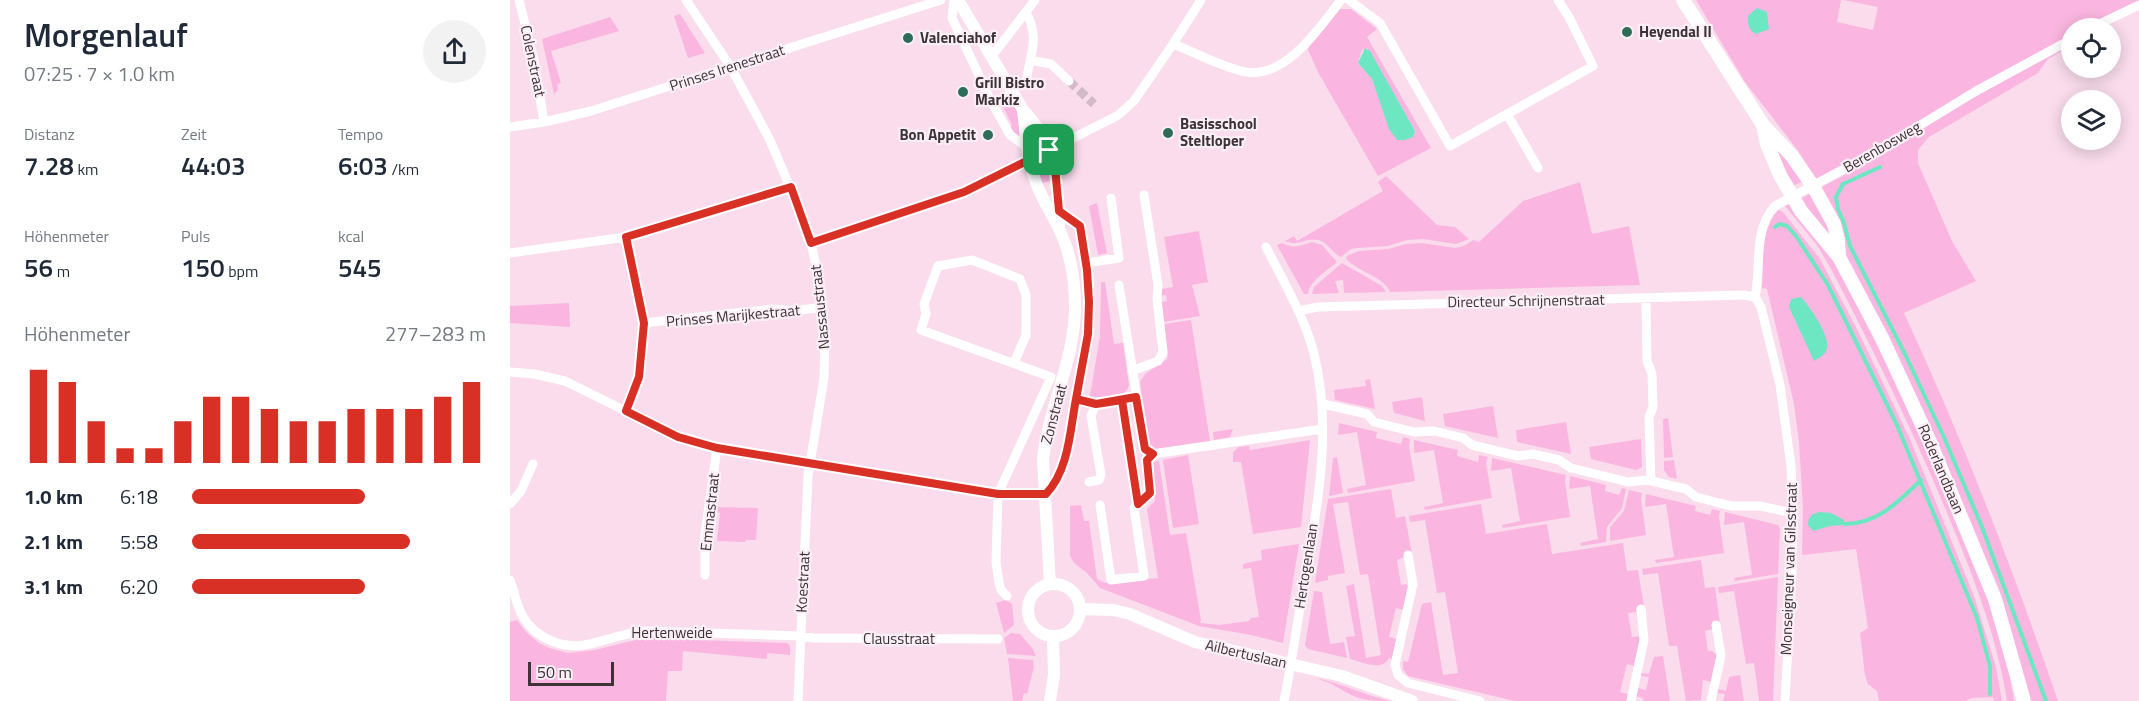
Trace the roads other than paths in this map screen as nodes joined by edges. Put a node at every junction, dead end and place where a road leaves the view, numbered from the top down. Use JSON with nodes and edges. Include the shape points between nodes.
{"nodes":[{"id":1,"x":519,"y":0,"type":"edge"},
{"id":2,"x":686,"y":0,"type":"edge"},
{"id":3,"x":941,"y":0,"type":"edge"},
{"id":4,"x":956,"y":0,"type":"edge"},
{"id":5,"x":1035,"y":0,"type":"edge"},
{"id":6,"x":1202,"y":0,"type":"edge"},
{"id":7,"x":1341,"y":0,"type":"edge"},
{"id":8,"x":1349,"y":0,"type":"edge"},
{"id":9,"x":1558,"y":0,"type":"edge"},
{"id":10,"x":1683,"y":0,"type":"edge"},
{"id":11,"x":2139,"y":5,"type":"edge"},
{"id":12,"x":1026,"y":12,"type":"junction"},
{"id":13,"x":2112,"y":18,"type":"edge"},
{"id":14,"x":1173,"y":44,"type":"junction"},
{"id":15,"x":2061,"y":45,"type":"edge"},
{"id":16,"x":992,"y":56,"type":"junction"},
{"id":17,"x":1030,"y":60,"type":"junction"},
{"id":18,"x":730,"y":66,"type":"junction"},
{"id":19,"x":1027,"y":75,"type":"dead end"},
{"id":20,"x":1069,"y":81,"type":"tunnel mouth"},
{"id":21,"x":1023,"y":110,"type":"junction"},
{"id":22,"x":1507,"y":114,"type":"junction"},
{"id":23,"x":544,"y":122,"type":"junction"},
{"id":24,"x":1763,"y":125,"type":"junction"},
{"id":25,"x":510,"y":127,"type":"edge"},
{"id":26,"x":1049,"y":150,"type":"junction"},
{"id":27,"x":1028,"y":153,"type":"junction"},
{"id":28,"x":1538,"y":168,"type":"dead end"},
{"id":29,"x":1813,"y":186,"type":"junction"},
{"id":30,"x":791,"y":187,"type":"junction"},
{"id":31,"x":1144,"y":195,"type":"dead end"},
{"id":32,"x":1792,"y":196,"type":"junction"},
{"id":33,"x":1112,"y":198,"type":"dead end"},
{"id":34,"x":1059,"y":211,"type":"junction"},
{"id":35,"x":1059,"y":229,"type":"junction"},
{"id":36,"x":626,"y":237,"type":"junction"},
{"id":37,"x":811,"y":243,"type":"junction"},
{"id":38,"x":1266,"y":247,"type":"dead end"},
{"id":39,"x":510,"y":253,"type":"edge"},
{"id":40,"x":1839,"y":257,"type":"junction"},
{"id":41,"x":1086,"y":263,"type":"junction"},
{"id":42,"x":1119,"y":285,"type":"dead end"},
{"id":43,"x":1755,"y":297,"type":"junction"},
{"id":44,"x":1646,"y":298,"type":"junction"},
{"id":45,"x":823,"y":307,"type":"junction"},
{"id":46,"x":1298,"y":311,"type":"junction"},
{"id":47,"x":644,"y":323,"type":"junction"},
{"id":48,"x":1014,"y":363,"type":"junction"},
{"id":49,"x":1132,"y":371,"type":"junction"},
{"id":50,"x":510,"y":372,"type":"edge"},
{"id":51,"x":1136,"y":397,"type":"junction"},
{"id":52,"x":1076,"y":399,"type":"junction"},
{"id":53,"x":1122,"y":400,"type":"junction"},
{"id":54,"x":1096,"y":404,"type":"junction"},
{"id":55,"x":1323,"y":405,"type":"junction"},
{"id":56,"x":626,"y":411,"type":"junction"},
{"id":57,"x":1322,"y":429,"type":"junction"},
{"id":58,"x":717,"y":448,"type":"junction"},
{"id":59,"x":1153,"y":454,"type":"junction"},
{"id":60,"x":533,"y":464,"type":"dead end"},
{"id":61,"x":810,"y":464,"type":"junction"},
{"id":62,"x":1651,"y":481,"type":"junction"},
{"id":63,"x":1089,"y":482,"type":"dead end"},
{"id":64,"x":998,"y":494,"type":"junction"},
{"id":65,"x":1046,"y":494,"type":"junction"},
{"id":66,"x":510,"y":504,"type":"edge"},
{"id":67,"x":1138,"y":504,"type":"junction"},
{"id":68,"x":1100,"y":505,"type":"dead end"},
{"id":69,"x":1793,"y":513,"type":"junction"},
{"id":70,"x":1408,"y":555,"type":"dead end"},
{"id":71,"x":705,"y":575,"type":"dead end"},
{"id":72,"x":510,"y":580,"type":"edge"},
{"id":73,"x":1050,"y":584,"type":"junction"},
{"id":74,"x":1007,"y":596,"type":"dead end"},
{"id":75,"x":1080,"y":609,"type":"junction"},
{"id":76,"x":1641,"y":609,"type":"dead end"},
{"id":77,"x":1716,"y":626,"type":"dead end"},
{"id":78,"x":800,"y":636,"type":"junction"},
{"id":79,"x":1053,"y":637,"type":"junction"},
{"id":80,"x":998,"y":639,"type":"dead end"},
{"id":81,"x":1290,"y":664,"type":"junction"},
{"id":82,"x":2021,"y":697,"type":"edge"},
{"id":83,"x":798,"y":701,"type":"edge"},
{"id":84,"x":1050,"y":701,"type":"edge"},
{"id":85,"x":1284,"y":701,"type":"edge"},
{"id":86,"x":1412,"y":701,"type":"edge"},
{"id":87,"x":1480,"y":701,"type":"edge"},
{"id":88,"x":1631,"y":701,"type":"edge"},
{"id":89,"x":1711,"y":701,"type":"edge"},
{"id":90,"x":1785,"y":701,"type":"edge"}],
"edges":[{"from":1,"to":23,"type":"street","name":"Colenstraat"},
{"from":2,"to":18,"type":"street","name":"Nassaustraat"},
{"from":3,"to":18,"type":"street","name":"Prinses Irenestraat"},
{"from":4,"to":16,"type":"street","name":"Zonstraat"},
{"from":4,"to":27,"type":"street","name":"Zonstraat","via":[[952,18],[991,101],[1010,135]]},
{"from":5,"to":12,"type":"street"},
{"from":6,"to":14,"type":"street"},
{"from":7,"to":14,"type":"street","via":[[1292,56],[1262,72],[1227,66]]},
{"from":8,"to":22,"type":"street","via":[[1380,23],[1450,146]]},
{"from":9,"to":22,"type":"street","via":[[1593,66]]},
{"from":10,"to":24,"type":"main road","name":"Roderlandbaan"},
{"from":11,"to":13,"type":"street"},
{"from":12,"to":16,"type":"street"},
{"from":12,"to":17,"type":"street","via":[[1035,36]]},
{"from":14,"to":26,"type":"street","via":[[1130,106]]},
{"from":15,"to":29,"type":"street","name":"Berenbosweg"},
{"from":16,"to":21,"type":"street","name":"Zonstraat"},
{"from":17,"to":19,"type":"street"},
{"from":17,"to":20,"type":"street","via":[[1051,64]]},
{"from":18,"to":23,"type":"street","name":"Prinses Irenestraat","via":[[628,100]]},
{"from":18,"to":30,"type":"street","name":"Nassaustraat"},
{"from":21,"to":26,"type":"street","name":"Zonstraat","via":[[1034,121]]},
{"from":21,"to":27,"type":"street","name":"Zonstraat"},
{"from":22,"to":28,"type":"street"},
{"from":23,"to":25,"type":"street","name":"Prinses Irenestraat"},
{"from":24,"to":29,"type":"main road","name":"Roderlandbaan"},
{"from":24,"to":32,"type":"main road","name":"Roderlandbaan","via":[[1772,159]]},
{"from":26,"to":27,"type":"street"},
{"from":26,"to":34,"type":"street","name":"Zonstraat"},
{"from":27,"to":35,"type":"street","name":"Zonstraat","via":[[1038,190]]},
{"from":27,"to":37,"type":"street","via":[[964,192]]},
{"from":29,"to":32,"type":"street","name":"Berenbosweg"},
{"from":29,"to":40,"type":"main road","name":"Roderlandbaan","via":[[1834,224]]},
{"from":30,"to":36,"type":"street"},
{"from":30,"to":37,"type":"street","name":"Nassaustraat"},
{"from":31,"to":49,"type":"street","via":[[1158,285],[1163,352],[1158,361]]},
{"from":32,"to":40,"type":"main road","name":"Roderlandbaan"},
{"from":32,"to":43,"type":"street","name":"Berenbosweg","via":[[1775,206],[1763,224]]},
{"from":33,"to":41,"type":"street","via":[[1119,258]]},
{"from":34,"to":35,"type":"street","name":"Zonstraat"},
{"from":34,"to":41,"type":"street","name":"Zonstraat","via":[[1080,226]]},
{"from":35,"to":65,"type":"street","name":"Zonstraat","via":[[1071,267],[1074,329],[1045,442]]},
{"from":36,"to":39,"type":"street"},
{"from":36,"to":47,"type":"street"},
{"from":37,"to":45,"type":"street","name":"Nassaustraat"},
{"from":38,"to":46,"type":"street","name":"Hertogenlaan"},
{"from":40,"to":82,"type":"main road","name":"Roderlandbaan","via":[[1930,442],[1995,599]]},
{"from":41,"to":52,"type":"street","name":"Zonstraat","via":[[1088,334]]},
{"from":42,"to":49,"type":"street"},
{"from":43,"to":44,"type":"street","name":"Directeur Schrijnenstraat"},
{"from":43,"to":69,"type":"street","name":"Monseigneur van Gilsstraat","via":[[1761,307],[1782,395]]},
{"from":44,"to":46,"type":"street","name":"Directeur Schrijnenstraat"},
{"from":44,"to":62,"type":"street","via":[[1647,361],[1652,374],[1653,407],[1649,417]]},
{"from":45,"to":47,"type":"street","name":"Prinses Marijkestraat"},
{"from":45,"to":61,"type":"street","name":"Nassaustraat","via":[[824,378]]},
{"from":46,"to":55,"type":"street","name":"Hertogenlaan","via":[[1314,353]]},
{"from":47,"to":56,"type":"street","via":[[639,377]]},
{"from":48,"to":48,"type":"street","via":[[921,330],[926,314],[924,304],[938,266],[972,260],[1020,279],[1026,295],[1026,335]]},
{"from":48,"to":64,"type":"street","name":"Zonstraat","via":[[1051,377]]},
{"from":49,"to":51,"type":"street"},
{"from":50,"to":56,"type":"street","via":[[565,381]]},
{"from":51,"to":53,"type":"street","name":"Zonstraat"},
{"from":51,"to":59,"type":"street","via":[[1145,449]]},
{"from":52,"to":54,"type":"street","name":"Zonstraat"},
{"from":52,"to":65,"type":"street","name":"Zonstraat","via":[[1064,463]]},
{"from":53,"to":54,"type":"street","name":"Zonstraat"},
{"from":53,"to":67,"type":"street"},
{"from":54,"to":63,"type":"street","via":[[1091,416],[1101,475],[1099,480]]},
{"from":55,"to":57,"type":"street","name":"Hertogenlaan"},
{"from":55,"to":62,"type":"street","via":[[1367,414],[1374,422],[1414,432],[1434,431],[1518,456],[1533,454],[1559,460],[1570,468],[1628,482]]},
{"from":56,"to":58,"type":"street","via":[[678,437]]},
{"from":57,"to":59,"type":"street"},
{"from":57,"to":81,"type":"street","name":"Hertogenlaan","via":[[1311,541]]},
{"from":58,"to":61,"type":"street"},
{"from":58,"to":71,"type":"street","name":"Emmastraat","via":[[705,534]]},
{"from":59,"to":67,"type":"street","via":[[1147,460],[1150,493]]},
{"from":60,"to":66,"type":"street","via":[[521,491]]},
{"from":61,"to":64,"type":"street"},
{"from":61,"to":78,"type":"street","name":"Koestraat"},
{"from":62,"to":69,"type":"street","via":[[1732,506],[1760,506]]},
{"from":64,"to":65,"type":"street"},
{"from":64,"to":74,"type":"street","name":"Zonstraat","via":[[996,562],[1001,590]]},
{"from":65,"to":73,"type":"street","name":"Zonstraat"},
{"from":67,"to":68,"type":"street","via":[[1134,513],[1144,576],[1111,580]]},
{"from":69,"to":90,"type":"street","name":"Monseigneur van Gilsstraat"},
{"from":70,"to":87,"type":"street","via":[[1413,584],[1395,665],[1398,675],[1408,683]]},
{"from":72,"to":78,"type":"street","name":"Hertenweide","via":[[530,626],[563,645],[588,645],[645,631]]},
{"from":73,"to":75,"type":"street","via":[[1068,587]]},
{"from":73,"to":79,"type":"street","via":[[1035,591],[1028,616],[1037,630]]},
{"from":75,"to":79,"type":"street","via":[[1076,626]]},
{"from":75,"to":81,"type":"street","name":"Ailbertuslaan","via":[[1122,612],[1196,642]]},
{"from":76,"to":88,"type":"street","via":[[1644,640]]},
{"from":77,"to":89,"type":"street","via":[[1721,656]]},
{"from":78,"to":80,"type":"street","name":"Clausstraat"},
{"from":78,"to":83,"type":"street","name":"Koestraat"},
{"from":79,"to":84,"type":"street"},
{"from":81,"to":85,"type":"street","name":"Hertogenlaan"},
{"from":81,"to":86,"type":"street","name":"Ailbertuslaan","via":[[1342,676]]}]}
